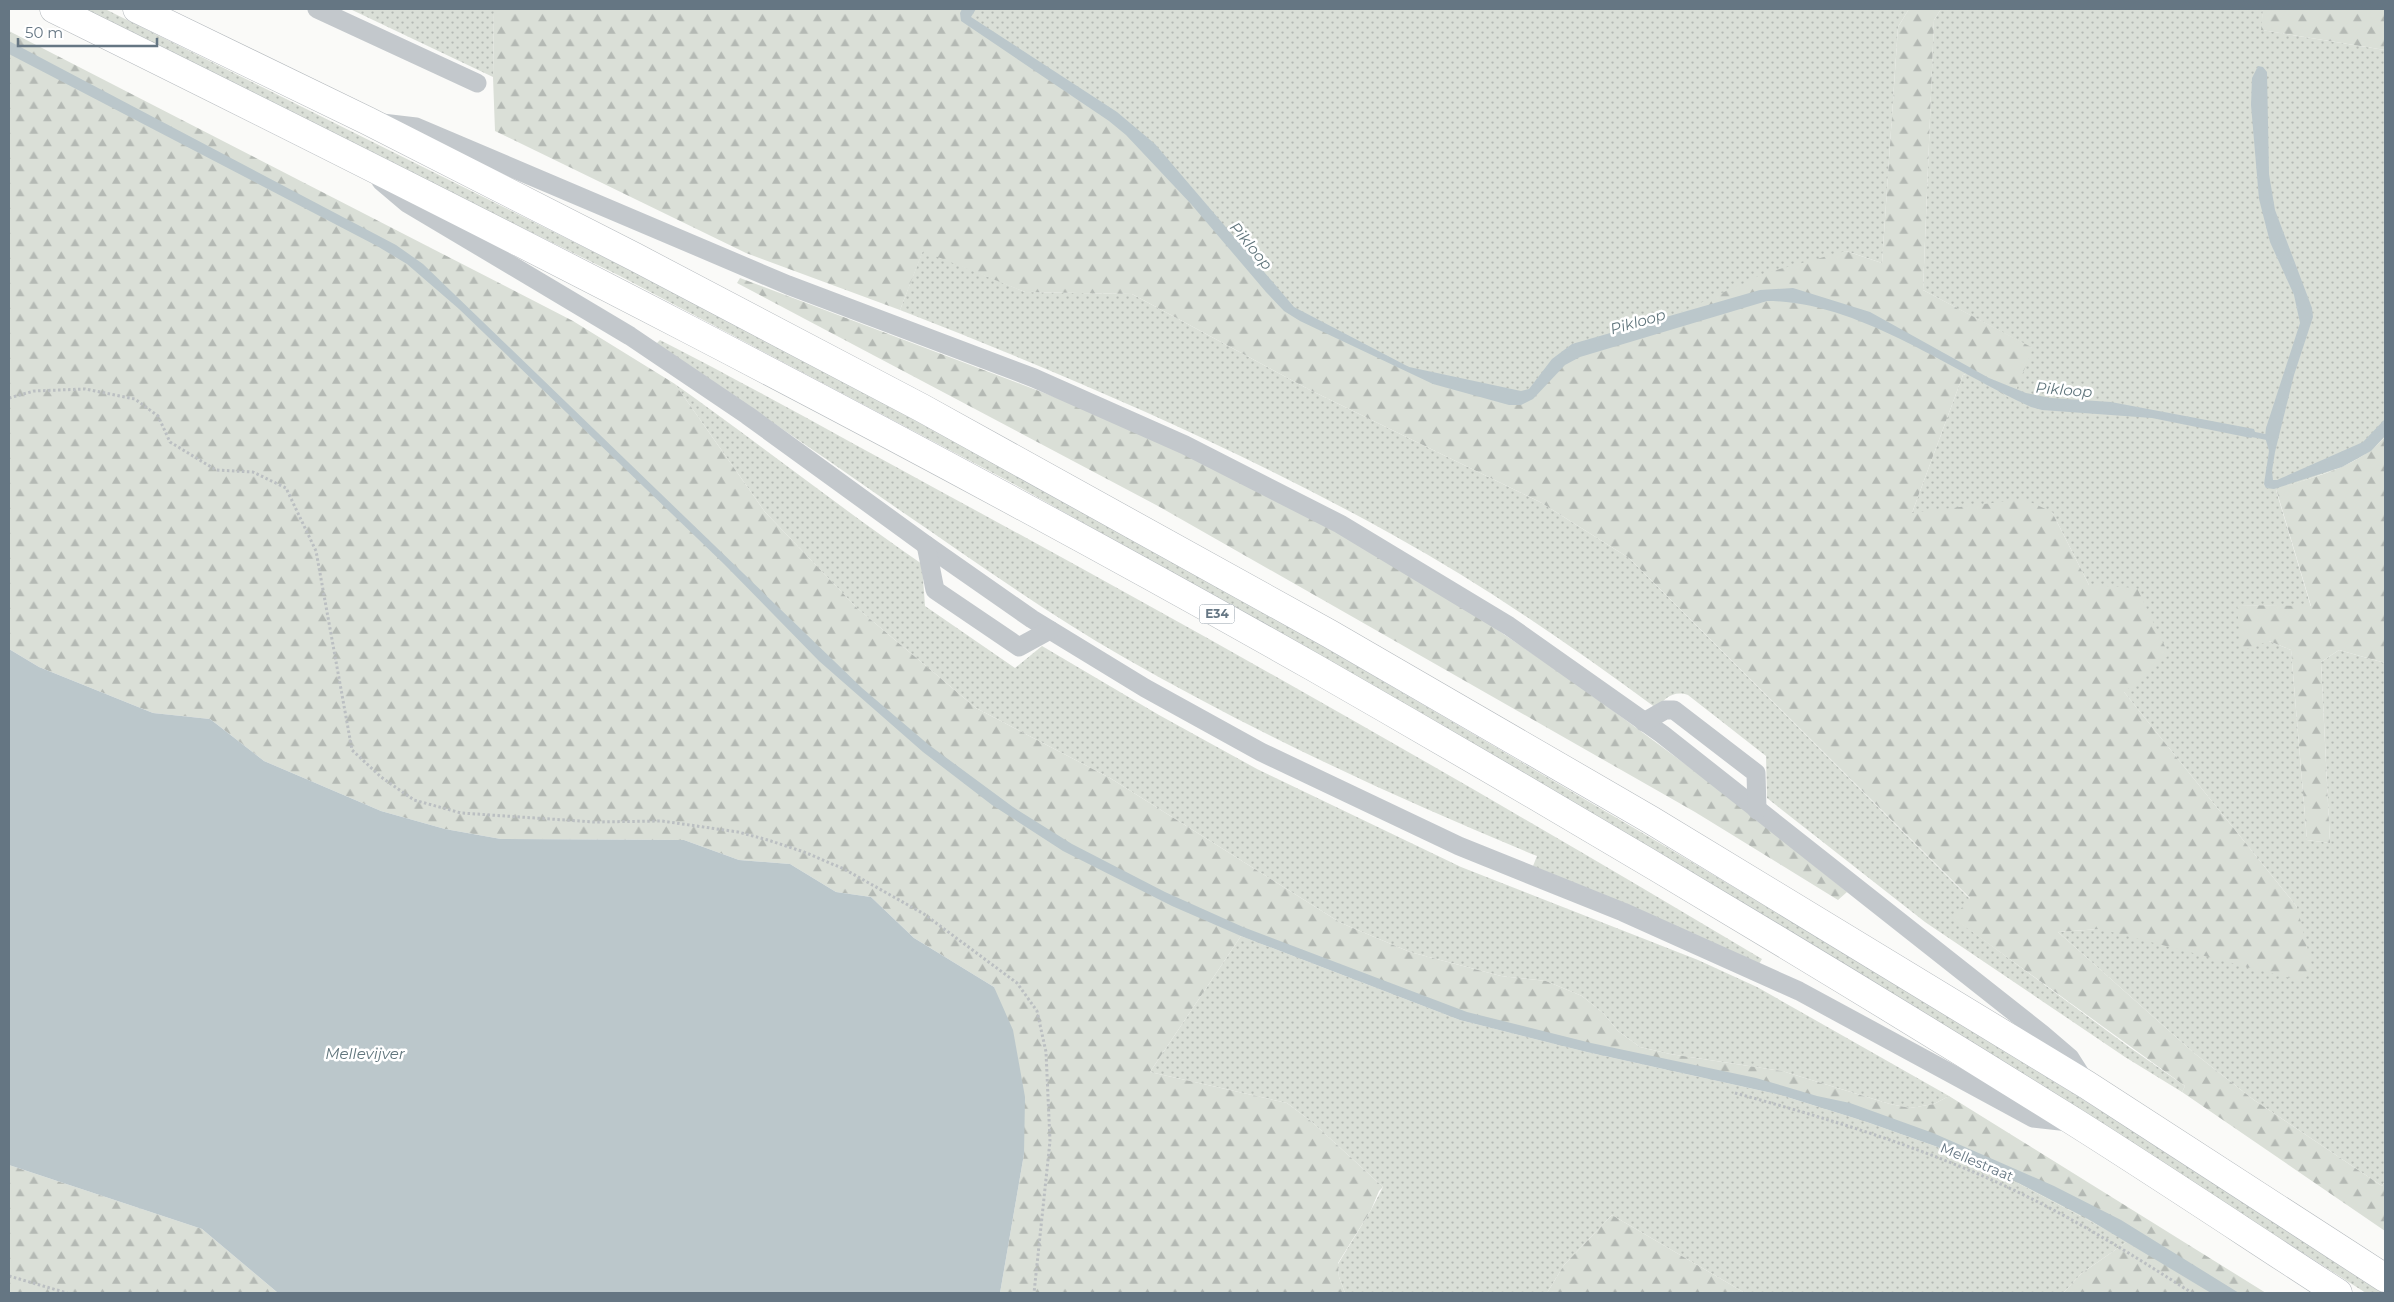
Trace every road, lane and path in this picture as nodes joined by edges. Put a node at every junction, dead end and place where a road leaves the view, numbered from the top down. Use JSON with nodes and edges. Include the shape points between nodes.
{"nodes":[{"id":1,"x":54,"y":9,"type":"edge"},
{"id":2,"x":137,"y":9,"type":"edge"},
{"id":3,"x":317,"y":9,"type":"edge"},
{"id":4,"x":477,"y":84,"type":"dead end"},
{"id":5,"x":368,"y":121,"type":"junction"},
{"id":6,"x":351,"y":156,"type":"junction"},
{"id":7,"x":9,"y":398,"type":"edge"},
{"id":8,"x":926,"y":545,"type":"junction"},
{"id":9,"x":1050,"y":630,"type":"junction"},
{"id":10,"x":1644,"y":722,"type":"junction"},
{"id":11,"x":1757,"y":810,"type":"junction"},
{"id":12,"x":2087,"y":1085,"type":"junction"},
{"id":13,"x":1735,"y":1093,"type":"dead end"},
{"id":14,"x":2076,"y":1123,"type":"junction"},
{"id":15,"x":9,"y":1276,"type":"edge"},
{"id":16,"x":2385,"y":1278,"type":"edge"},
{"id":17,"x":67,"y":1293,"type":"edge"},
{"id":18,"x":1034,"y":1293,"type":"edge"},
{"id":19,"x":2192,"y":1293,"type":"edge"},
{"id":20,"x":2338,"y":1293,"type":"edge"}],
"edges":[{"from":1,"to":6,"type":"highway","number":"E34"},
{"from":2,"to":5,"type":"highway","number":"E34"},
{"from":3,"to":4,"type":"street"},
{"from":5,"to":10,"type":"street","via":[[416,126],[788,285],[1034,378],[1184,445],[1340,524],[1509,626]]},
{"from":5,"to":12,"type":"highway","number":"E34","via":[[922,408],[1330,634],[1651,820]]},
{"from":6,"to":8,"type":"street","via":[[407,203],[630,336],[747,415]]},
{"from":6,"to":14,"type":"highway","number":"E34","via":[[620,292],[888,434],[1313,668],[1637,856]]},
{"from":7,"to":18,"type":"path","via":[[34,391],[85,388],[135,398],[158,416],[170,442],[216,470],[253,472],[286,488],[316,551],[352,750],[381,777],[414,800],[469,814],[594,822],[662,821],[738,832],[768,840],[844,869],[924,914],[1017,983],[1037,1011],[1046,1052],[1050,1141]]},
{"from":8,"to":9,"type":"street"},
{"from":8,"to":9,"type":"street","via":[[935,590],[942,595],[1019,647]]},
{"from":9,"to":14,"type":"street","via":[[1145,688],[1261,752],[1458,846],[1623,912],[1799,991],[2032,1118]]},
{"from":10,"to":11,"type":"street"},
{"from":10,"to":11,"type":"street","via":[[1665,710],[1674,710],[1756,773]]},
{"from":11,"to":12,"type":"street","via":[[2042,1034],[2070,1058]]},
{"from":12,"to":16,"type":"highway","number":"E34"},
{"from":13,"to":19,"type":"path","name":"Mellestraat","via":[[1832,1121],[1983,1176],[2079,1225]]},
{"from":14,"to":20,"type":"highway","number":"E34"},
{"from":15,"to":17,"type":"path"}]}
